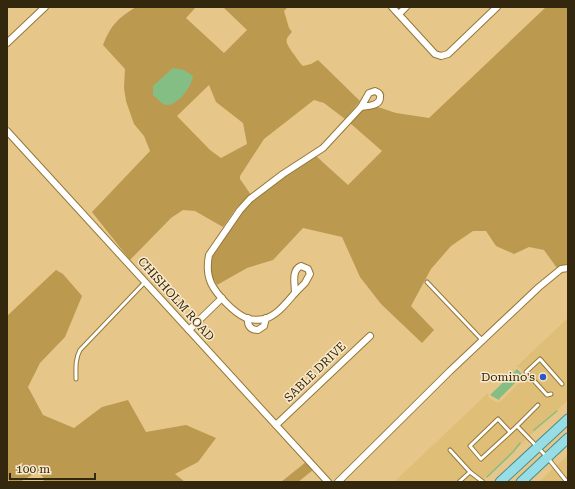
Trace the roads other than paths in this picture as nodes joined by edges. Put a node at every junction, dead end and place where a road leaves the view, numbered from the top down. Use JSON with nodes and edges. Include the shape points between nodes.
{"nodes":[{"id":1,"x":392,"y":7,"type":"edge"},
{"id":2,"x":406,"y":7,"type":"edge"},
{"id":3,"x":497,"y":7,"type":"edge"},
{"id":4,"x":42,"y":8,"type":"edge"},
{"id":5,"x":399,"y":14,"type":"junction"},
{"id":6,"x":7,"y":43,"type":"edge"},
{"id":7,"x":360,"y":107,"type":"dead end"},
{"id":8,"x":7,"y":131,"type":"edge"},
{"id":9,"x":568,"y":268,"type":"edge"},
{"id":10,"x":145,"y":282,"type":"junction"},
{"id":11,"x":427,"y":282,"type":"dead end"},
{"id":12,"x":295,"y":293,"type":"dead end"},
{"id":13,"x":222,"y":298,"type":"junction"},
{"id":14,"x":248,"y":318,"type":"junction"},
{"id":15,"x":266,"y":318,"type":"junction"},
{"id":16,"x":190,"y":330,"type":"junction"},
{"id":17,"x":370,"y":336,"type":"dead end"},
{"id":18,"x":483,"y":340,"type":"junction"},
{"id":19,"x":76,"y":379,"type":"dead end"},
{"id":20,"x":562,"y":384,"type":"dead end"},
{"id":21,"x":551,"y":394,"type":"dead end"},
{"id":22,"x":538,"y":405,"type":"dead end"},
{"id":23,"x":568,"y":419,"type":"edge"},
{"id":24,"x":276,"y":425,"type":"junction"},
{"id":25,"x":517,"y":426,"type":"junction"},
{"id":26,"x":510,"y":432,"type":"junction"},
{"id":27,"x":568,"y":438,"type":"edge"},
{"id":28,"x":537,"y":448,"type":"junction"},
{"id":29,"x":450,"y":450,"type":"dead end"},
{"id":30,"x":548,"y":458,"type":"junction"},
{"id":31,"x":470,"y":472,"type":"junction"},
{"id":32,"x":504,"y":479,"type":"edge"},
{"id":33,"x":328,"y":482,"type":"edge"},
{"id":34,"x":338,"y":482,"type":"edge"},
{"id":35,"x":460,"y":482,"type":"edge"},
{"id":36,"x":483,"y":482,"type":"edge"},
{"id":37,"x":494,"y":482,"type":"edge"},
{"id":38,"x":521,"y":482,"type":"edge"},
{"id":39,"x":567,"y":482,"type":"edge"}],
"edges":[{"from":1,"to":5,"type":"street"},
{"from":2,"to":5,"type":"street"},
{"from":3,"to":5,"type":"street","via":[[444,56],[435,54]]},
{"from":4,"to":6,"type":"street"},
{"from":7,"to":13,"type":"street","via":[[323,148],[250,199],[217,241],[209,255],[208,276],[215,291]]},
{"from":8,"to":10,"type":"street","name":"CHISHOLM ROAD"},
{"from":9,"to":18,"type":"street","via":[[561,269],[539,287]]},
{"from":10,"to":16,"type":"street","name":"CHISHOLM ROAD"},
{"from":10,"to":19,"type":"lane","via":[[80,350],[77,355]]},
{"from":11,"to":18,"type":"lane"},
{"from":12,"to":15,"type":"street"},
{"from":13,"to":14,"type":"street"},
{"from":13,"to":16,"type":"street"},
{"from":14,"to":15,"type":"street"},
{"from":14,"to":15,"type":"street","via":[[248,325],[258,330],[264,326]]},
{"from":16,"to":24,"type":"street","name":"CHISHOLM ROAD"},
{"from":17,"to":24,"type":"street","name":"SABLE DRIVE"},
{"from":18,"to":34,"type":"street"},
{"from":20,"to":21,"type":"lane","via":[[540,359],[526,372],[547,395]]},
{"from":22,"to":25,"type":"lane"},
{"from":23,"to":28,"type":"main road"},
{"from":24,"to":33,"type":"street","name":"CHISHOLM ROAD"},
{"from":25,"to":26,"type":"lane"},
{"from":25,"to":28,"type":"lane"},
{"from":26,"to":26,"type":"lane","via":[[498,419],[470,446],[481,458]]},
{"from":27,"to":30,"type":"main road"},
{"from":28,"to":30,"type":"lane"},
{"from":28,"to":32,"type":"main road"},
{"from":29,"to":31,"type":"lane"},
{"from":30,"to":38,"type":"main road"},
{"from":30,"to":39,"type":"lane"},
{"from":31,"to":35,"type":"lane"},
{"from":31,"to":36,"type":"lane"},
{"from":32,"to":37,"type":"lane","via":[[500,477]]}]}
